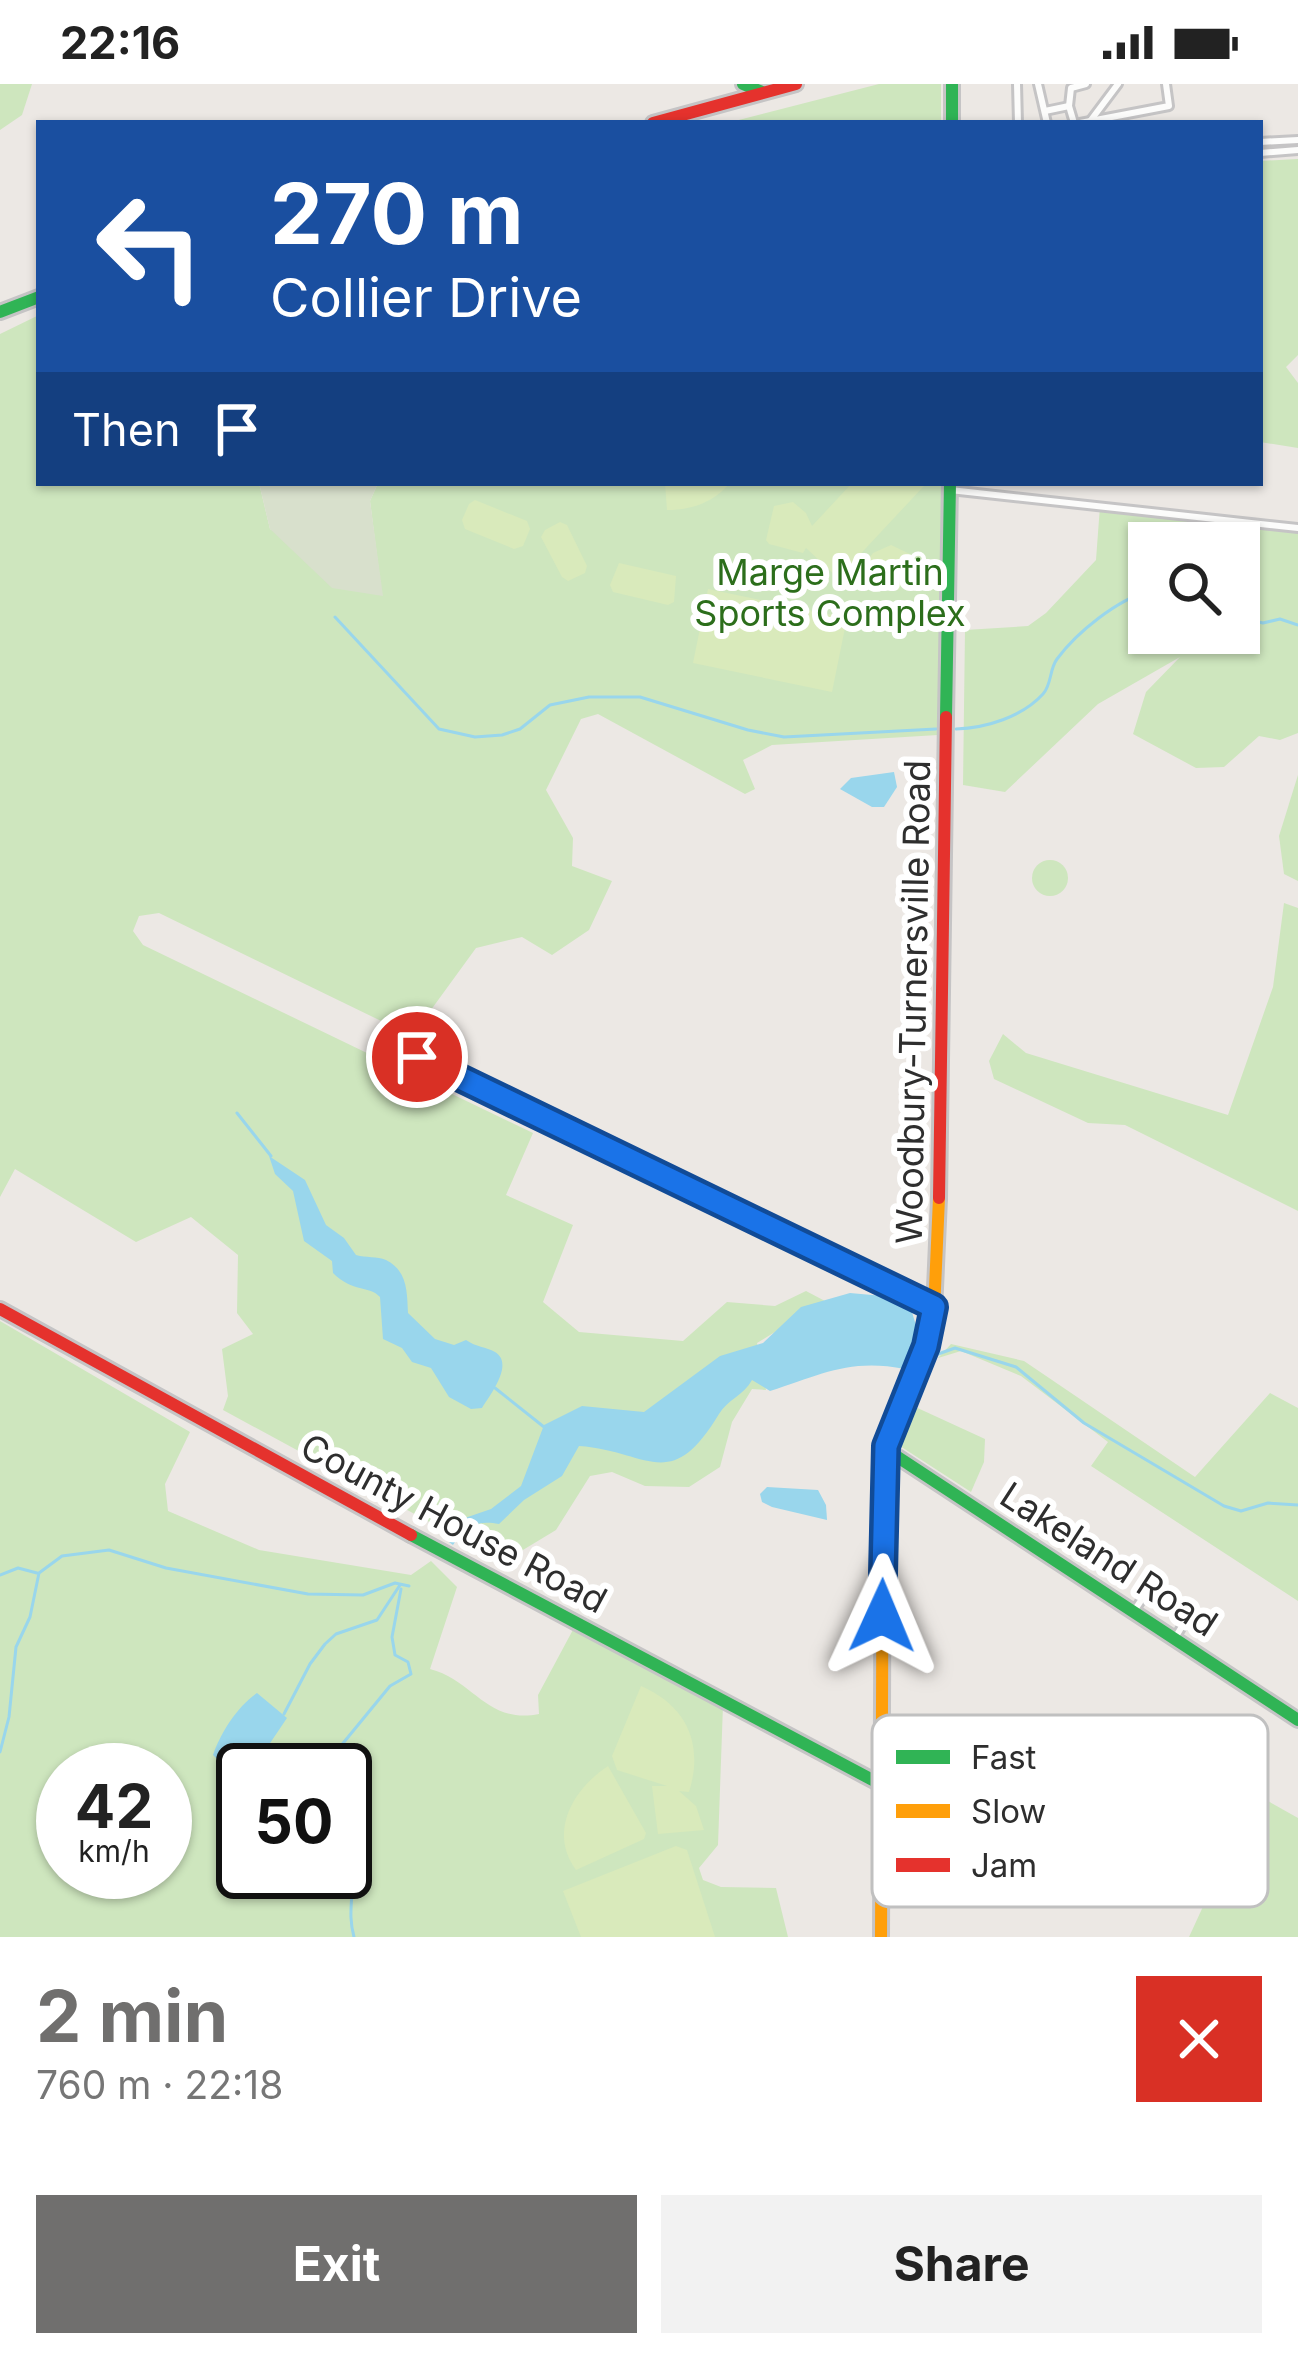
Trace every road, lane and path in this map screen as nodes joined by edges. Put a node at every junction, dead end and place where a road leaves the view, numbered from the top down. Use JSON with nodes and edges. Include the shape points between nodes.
{"nodes":[{"id":1,"x":742,"y":84,"type":"edge"},
{"id":2,"x":796,"y":84,"type":"edge"},
{"id":3,"x":952,"y":84,"type":"edge"},
{"id":4,"x":1017,"y":84,"type":"edge"},
{"id":5,"x":1038,"y":84,"type":"edge"},
{"id":6,"x":1086,"y":84,"type":"edge"},
{"id":7,"x":1118,"y":84,"type":"edge"},
{"id":8,"x":1166,"y":84,"type":"edge"},
{"id":9,"x":762,"y":92,"type":"junction"},
{"id":10,"x":1069,"y":106,"type":"junction"},
{"id":11,"x":1045,"y":111,"type":"junction"},
{"id":12,"x":664,"y":120,"type":"edge"},
{"id":13,"x":952,"y":120,"type":"edge"},
{"id":14,"x":1018,"y":120,"type":"edge"},
{"id":15,"x":1046,"y":120,"type":"edge"},
{"id":16,"x":1076,"y":120,"type":"edge"},
{"id":17,"x":1091,"y":120,"type":"edge"},
{"id":18,"x":1095,"y":120,"type":"edge"},
{"id":19,"x":1298,"y":140,"type":"edge"},
{"id":20,"x":1263,"y":142,"type":"edge"},
{"id":21,"x":1298,"y":150,"type":"edge"},
{"id":22,"x":1263,"y":153,"type":"edge"},
{"id":23,"x":36,"y":298,"type":"edge"},
{"id":24,"x":0,"y":312,"type":"edge"},
{"id":25,"x":950,"y":487,"type":"edge"},
{"id":26,"x":1298,"y":529,"type":"edge"},
{"id":27,"x":417,"y":1057,"type":"dead end"},
{"id":28,"x":934,"y":1307,"type":"junction"},
{"id":29,"x":0,"y":1309,"type":"edge"},
{"id":30,"x":886,"y":1450,"type":"junction"},
{"id":31,"x":1144,"y":1596,"type":"dead end"},
{"id":32,"x":1134,"y":1611,"type":"junction"},
{"id":33,"x":1184,"y":1622,"type":"dead end"},
{"id":34,"x":1175,"y":1638,"type":"junction"},
{"id":35,"x":882,"y":1715,"type":"edge"},
{"id":36,"x":1298,"y":1720,"type":"edge"},
{"id":37,"x":872,"y":1780,"type":"edge"},
{"id":38,"x":881,"y":1907,"type":"edge"},
{"id":39,"x":881,"y":1937,"type":"edge"}],
"edges":[{"from":1,"to":9,"type":"street"},
{"from":2,"to":9,"type":"street"},
{"from":3,"to":13,"type":"street"},
{"from":4,"to":14,"type":"street"},
{"from":5,"to":11,"type":"street"},
{"from":6,"to":10,"type":"street","via":[[1071,88]]},
{"from":7,"to":17,"type":"street"},
{"from":8,"to":18,"type":"street","via":[[1169,106]]},
{"from":9,"to":12,"type":"street"},
{"from":10,"to":11,"type":"street"},
{"from":10,"to":16,"type":"street"},
{"from":11,"to":15,"type":"street"},
{"from":19,"to":20,"type":"street"},
{"from":21,"to":22,"type":"street"},
{"from":23,"to":24,"type":"street"},
{"from":25,"to":26,"type":"street"},
{"from":25,"to":28,"type":"street","name":"Woodbury-Turnersville Road"},
{"from":27,"to":28,"type":"street"},
{"from":28,"to":30,"type":"street","name":"Woodbury-Turnersville Road"},
{"from":29,"to":37,"type":"street","name":"County House Road"},
{"from":30,"to":32,"type":"street","name":"Lakeland Road"},
{"from":30,"to":35,"type":"street","name":"Woodbury-Turnersville Road"},
{"from":31,"to":32,"type":"street"},
{"from":32,"to":34,"type":"street","name":"Lakeland Road"},
{"from":33,"to":34,"type":"street"},
{"from":34,"to":36,"type":"street","name":"Lakeland Road"},
{"from":38,"to":39,"type":"street","name":"Woodbury-Turnersville Road"}]}
